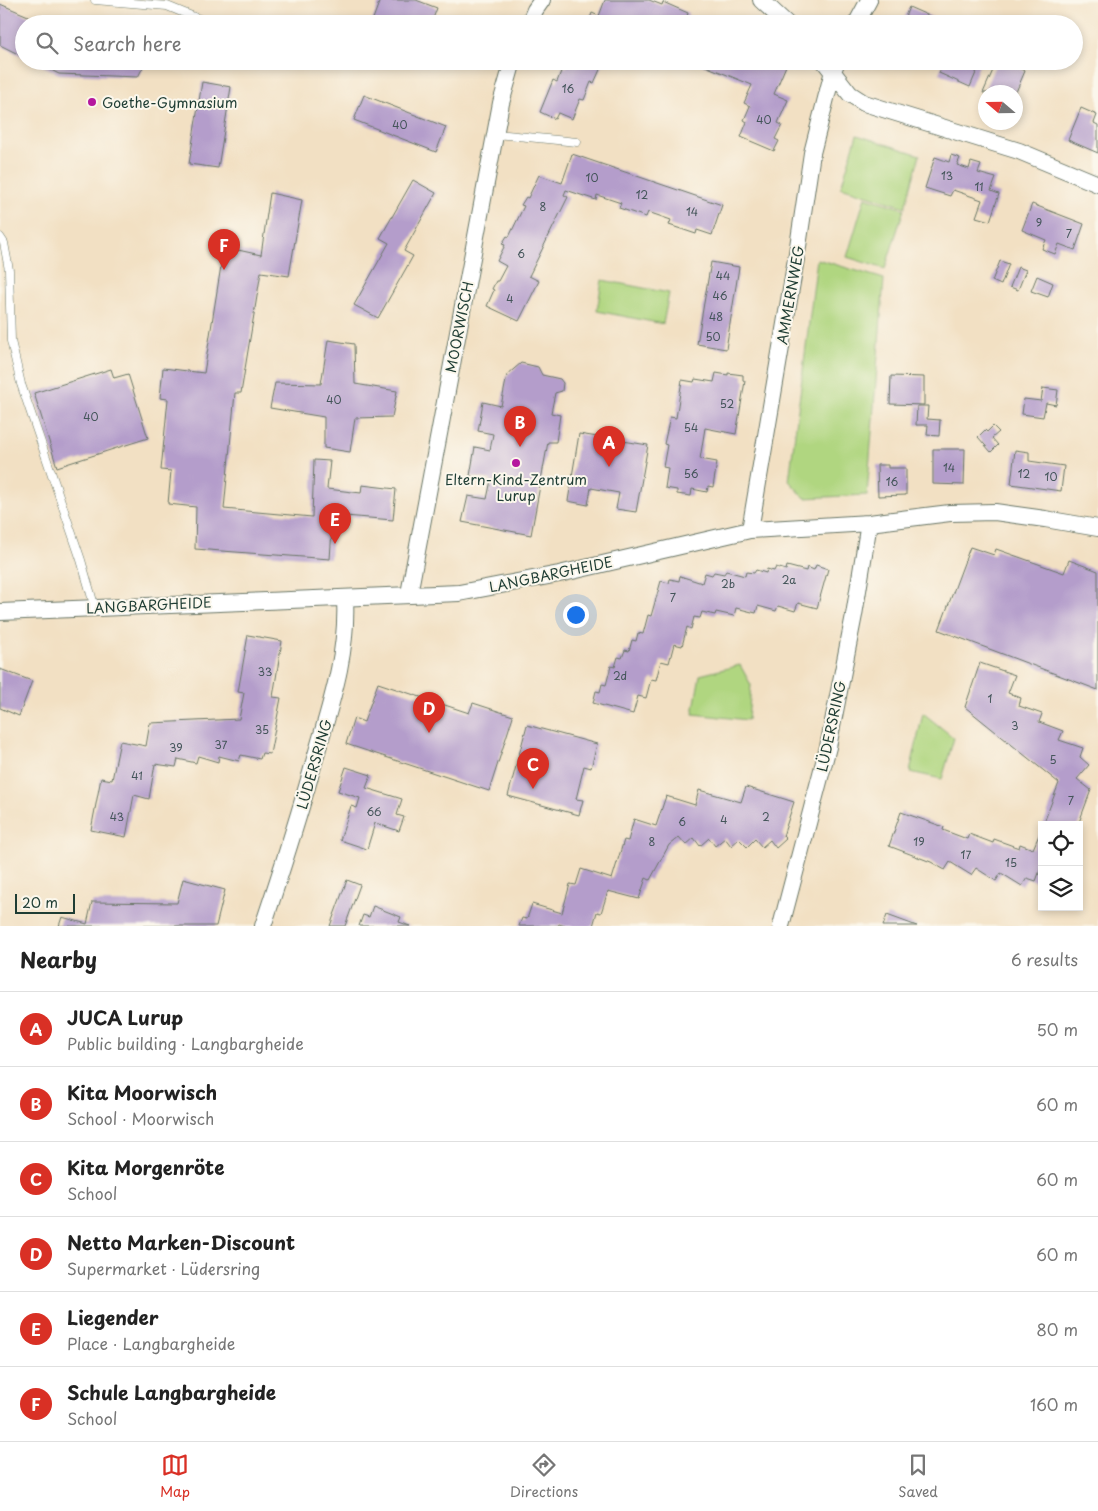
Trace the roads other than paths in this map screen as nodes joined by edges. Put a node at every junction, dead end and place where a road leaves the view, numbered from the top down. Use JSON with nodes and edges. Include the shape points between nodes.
{"nodes":[{"id":1,"x":95,"y":0,"type":"edge"},
{"id":2,"x":542,"y":0,"type":"edge"},
{"id":3,"x":761,"y":0,"type":"edge"},
{"id":4,"x":869,"y":0,"type":"edge"},
{"id":5,"x":189,"y":15,"type":"edge"},
{"id":6,"x":533,"y":15,"type":"edge"},
{"id":7,"x":777,"y":15,"type":"edge"},
{"id":8,"x":861,"y":15,"type":"edge"},
{"id":9,"x":510,"y":70,"type":"edge"},
{"id":10,"x":830,"y":70,"type":"edge"},
{"id":11,"x":835,"y":70,"type":"edge"},
{"id":12,"x":496,"y":134,"type":"junction"},
{"id":13,"x":577,"y":142,"type":"dead end"},
{"id":14,"x":1098,"y":184,"type":"edge"},
{"id":15,"x":0,"y":237,"type":"edge"},
{"id":16,"x":869,"y":523,"type":"junction"},
{"id":17,"x":1098,"y":528,"type":"edge"},
{"id":18,"x":750,"y":530,"type":"junction"},
{"id":19,"x":410,"y":594,"type":"junction"},
{"id":20,"x":345,"y":599,"type":"junction"},
{"id":21,"x":94,"y":608,"type":"junction"},
{"id":22,"x":0,"y":612,"type":"edge"},
{"id":23,"x":263,"y":926,"type":"edge"},
{"id":24,"x":782,"y":926,"type":"edge"}],
"edges":[{"from":1,"to":5,"type":"lane","via":[[167,6]]},
{"from":2,"to":6,"type":"street"},
{"from":3,"to":7,"type":"street"},
{"from":4,"to":8,"type":"street"},
{"from":9,"to":12,"type":"street","name":"MOORWISCH"},
{"from":10,"to":18,"type":"street","name":"AMMERNWEG","via":[[812,153]]},
{"from":11,"to":14,"type":"street","via":[[850,94],[864,104],[1019,151]]},
{"from":12,"to":13,"type":"lane"},
{"from":12,"to":19,"type":"street","name":"MOORWISCH"},
{"from":15,"to":21,"type":"lane","via":[[9,270],[11,341],[21,384],[81,560]]},
{"from":16,"to":17,"type":"street","name":"LANGBARGHEIDE","via":[[941,514],[995,512]]},
{"from":16,"to":18,"type":"street","name":"LANGBARGHEIDE"},
{"from":16,"to":24,"type":"street","name":"LÜDERSRING","via":[[828,747]]},
{"from":18,"to":19,"type":"street","name":"LANGBARGHEIDE","via":[[459,594]]},
{"from":19,"to":20,"type":"street","name":"LANGBARGHEIDE"},
{"from":20,"to":21,"type":"street","name":"LANGBARGHEIDE"},
{"from":20,"to":23,"type":"street","name":"LÜDERSRING","via":[[344,650],[338,679]]},
{"from":21,"to":22,"type":"street","name":"LANGBARGHEIDE"}]}
